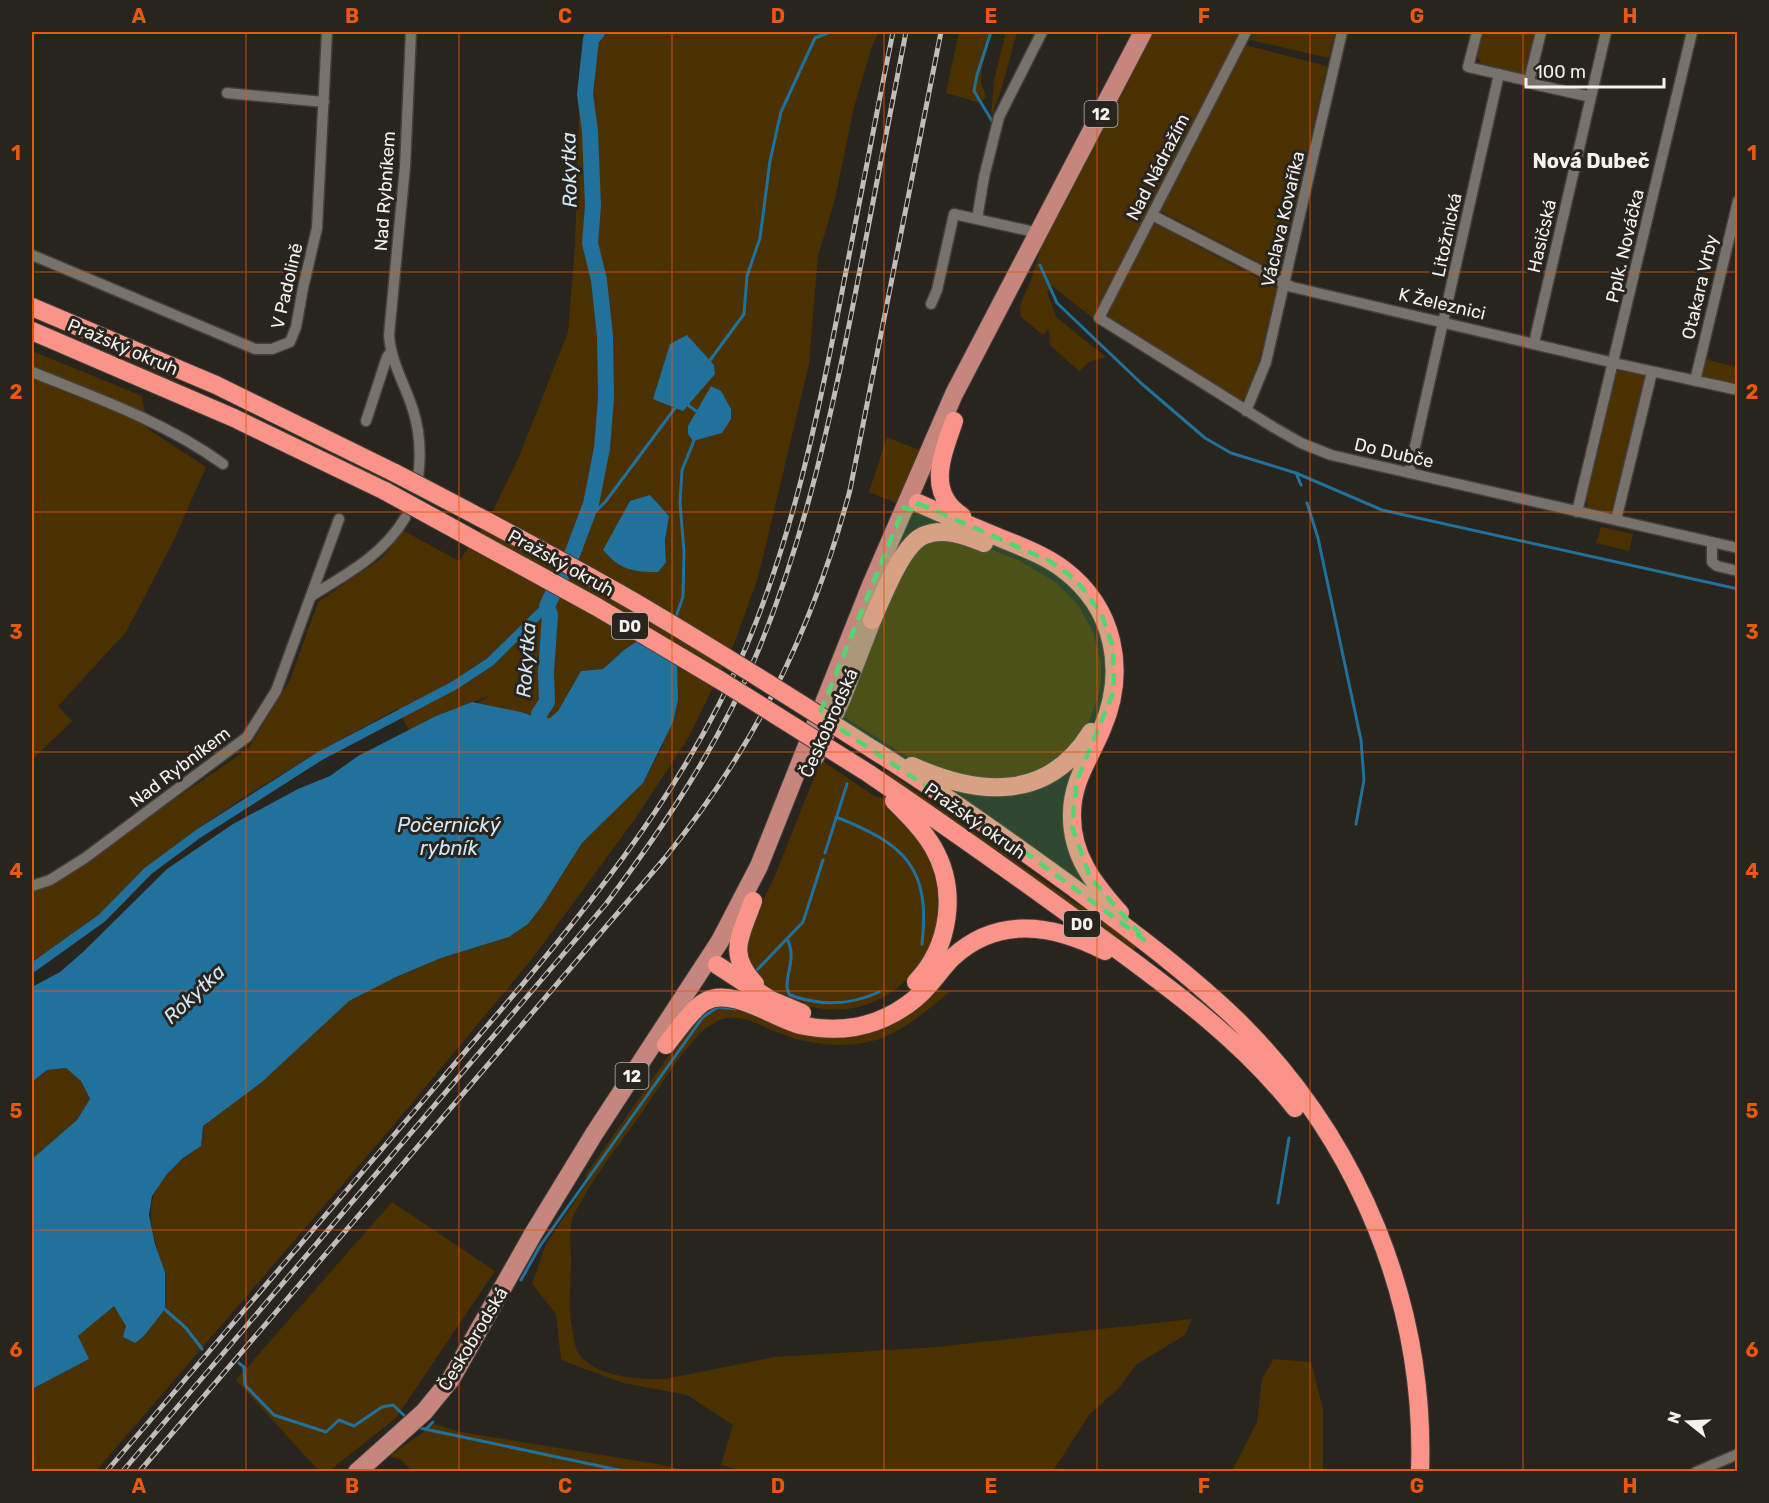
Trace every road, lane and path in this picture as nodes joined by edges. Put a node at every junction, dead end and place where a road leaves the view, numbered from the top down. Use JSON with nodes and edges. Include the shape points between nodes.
{"nodes":[{"id":1,"x":327,"y":32,"type":"edge"},
{"id":2,"x":411,"y":32,"type":"edge"},
{"id":3,"x":1042,"y":32,"type":"edge"},
{"id":4,"x":1143,"y":32,"type":"edge"},
{"id":5,"x":1246,"y":32,"type":"edge"},
{"id":6,"x":1342,"y":32,"type":"edge"},
{"id":7,"x":1477,"y":32,"type":"edge"},
{"id":8,"x":1540,"y":32,"type":"edge"},
{"id":9,"x":1606,"y":32,"type":"edge"},
{"id":10,"x":1692,"y":32,"type":"edge"},
{"id":11,"x":1500,"y":74,"type":"junction"},
{"id":12,"x":1529,"y":81,"type":"junction"},
{"id":13,"x":227,"y":93,"type":"dead end"},
{"id":14,"x":1591,"y":98,"type":"junction"},
{"id":15,"x":324,"y":102,"type":"junction"},
{"id":16,"x":1737,"y":201,"type":"edge"},
{"id":17,"x":1152,"y":215,"type":"junction"},
{"id":18,"x":976,"y":219,"type":"junction"},
{"id":19,"x":1039,"y":233,"type":"junction"},
{"id":20,"x":32,"y":255,"type":"edge"},
{"id":21,"x":1285,"y":284,"type":"junction"},
{"id":22,"x":931,"y":304,"type":"dead end"},
{"id":23,"x":32,"y":306,"type":"edge"},
{"id":24,"x":1099,"y":318,"type":"joint"},
{"id":25,"x":1445,"y":322,"type":"junction"},
{"id":26,"x":32,"y":331,"type":"edge"},
{"id":27,"x":1534,"y":343,"type":"junction"},
{"id":28,"x":390,"y":353,"type":"junction"},
{"id":29,"x":1614,"y":363,"type":"junction"},
{"id":30,"x":32,"y":372,"type":"edge"},
{"id":31,"x":1652,"y":372,"type":"junction"},
{"id":32,"x":399,"y":377,"type":"junction"},
{"id":33,"x":380,"y":378,"type":"junction"},
{"id":34,"x":1695,"y":381,"type":"junction"},
{"id":35,"x":1737,"y":390,"type":"edge"},
{"id":36,"x":1246,"y":411,"type":"junction"},
{"id":37,"x":954,"y":420,"type":"junction"},
{"id":38,"x":366,"y":421,"type":"dead end"},
{"id":39,"x":223,"y":464,"type":"dead end"},
{"id":40,"x":1409,"y":473,"type":"junction"},
{"id":41,"x":418,"y":478,"type":"dead end"},
{"id":42,"x":911,"y":505,"type":"junction"},
{"id":43,"x":1577,"y":512,"type":"junction"},
{"id":44,"x":405,"y":518,"type":"dead end"},
{"id":45,"x":339,"y":519,"type":"dead end"},
{"id":46,"x":1616,"y":520,"type":"junction"},
{"id":47,"x":997,"y":537,"type":"junction"},
{"id":48,"x":1712,"y":542,"type":"junction"},
{"id":49,"x":1737,"y":549,"type":"edge"},
{"id":50,"x":1036,"y":562,"type":"junction"},
{"id":51,"x":1737,"y":570,"type":"edge"},
{"id":52,"x":311,"y":596,"type":"junction"},
{"id":53,"x":872,"y":620,"type":"junction"},
{"id":54,"x":889,"y":757,"type":"junction"},
{"id":55,"x":873,"y":778,"type":"junction"},
{"id":56,"x":32,"y":886,"type":"edge"},
{"id":57,"x":753,"y":902,"type":"junction"},
{"id":58,"x":1146,"y":941,"type":"junction"},
{"id":59,"x":710,"y":967,"type":"junction"},
{"id":60,"x":1153,"y":976,"type":"junction"},
{"id":61,"x":788,"y":1008,"type":"junction"},
{"id":62,"x":798,"y":1024,"type":"junction"},
{"id":63,"x":666,"y":1044,"type":"junction"},
{"id":64,"x":564,"y":1185,"type":"junction"},
{"id":65,"x":1400,"y":1320,"type":"junction"},
{"id":66,"x":1405,"y":1345,"type":"junction"},
{"id":67,"x":1737,"y":1454,"type":"edge"},
{"id":68,"x":357,"y":1472,"type":"edge"},
{"id":69,"x":1408,"y":1472,"type":"edge"},
{"id":70,"x":1419,"y":1472,"type":"edge"},
{"id":71,"x":1696,"y":1472,"type":"edge"}],
"edges":[{"from":1,"to":15,"type":"street","name":"V Padolině"},
{"from":2,"to":28,"type":"street","name":"Nad Rybníkem"},
{"from":3,"to":18,"type":"street","via":[[999,117]]},
{"from":4,"to":19,"type":"main road","name":"Českobrodská","number":"12"},
{"from":5,"to":17,"type":"street","name":"Nad Nádražím"},
{"from":6,"to":21,"type":"street","name":"Václava Kovaříka"},
{"from":7,"to":11,"type":"street","via":[[1468,67]]},
{"from":8,"to":12,"type":"street"},
{"from":9,"to":14,"type":"street","name":"Hasičská"},
{"from":10,"to":29,"type":"street","name":"Pplk. Nováčka"},
{"from":11,"to":12,"type":"street"},
{"from":11,"to":25,"type":"street","name":"Litožnická"},
{"from":12,"to":14,"type":"street"},
{"from":13,"to":15,"type":"street"},
{"from":14,"to":27,"type":"street","name":"Hasičská"},
{"from":15,"to":20,"type":"street","name":"V Padolině","via":[[317,228],[297,327],[290,342],[255,349]]},
{"from":16,"to":34,"type":"street","name":"Otakara Vrby"},
{"from":17,"to":21,"type":"street","name":"K Železnici"},
{"from":17,"to":24,"type":"street","name":"Nad Nádražím"},
{"from":18,"to":19,"type":"street"},
{"from":18,"to":22,"type":"street","via":[[954,214],[938,290]]},
{"from":19,"to":37,"type":"main road","name":"Českobrodská","via":[[1029,274]]},
{"from":19,"to":42,"type":"main road","name":"Českobrodská","number":"12","via":[[954,394]]},
{"from":21,"to":25,"type":"street","name":"K Železnici"},
{"from":21,"to":36,"type":"street","name":"Václava Kovaříka","via":[[1266,362]]},
{"from":23,"to":54,"type":"highway","name":"Pražský okruh","number":"D0","bridge":true,"via":[[207,381],[501,528],[641,606]]},
{"from":24,"to":36,"type":"street","name":"Do Dubče"},
{"from":25,"to":27,"type":"street","name":"K Železnici"},
{"from":25,"to":40,"type":"street","name":"Litožnická"},
{"from":26,"to":55,"type":"highway","name":"Pražský okruh","number":"D0","bridge":true,"via":[[234,418],[385,492],[606,612]]},
{"from":27,"to":29,"type":"street","name":"K Železnici"},
{"from":28,"to":32,"type":"street","name":"Nad Rybníkem"},
{"from":28,"to":33,"type":"street","name":"Nad Rybníkem"},
{"from":29,"to":31,"type":"street","name":"K Železnici"},
{"from":29,"to":43,"type":"street","name":"Pplk. Nováčka"},
{"from":30,"to":39,"type":"street","via":[[126,410],[185,439]]},
{"from":31,"to":34,"type":"street","name":"K Železnici"},
{"from":31,"to":46,"type":"street"},
{"from":32,"to":33,"type":"street"},
{"from":32,"to":41,"type":"street","name":"Nad Rybníkem","via":[[416,419]]},
{"from":33,"to":38,"type":"street","name":"Nad Rybníkem"},
{"from":34,"to":35,"type":"street","name":"K Železnici"},
{"from":36,"to":40,"type":"street","name":"Do Dubče","via":[[1316,450]]},
{"from":37,"to":42,"type":"main road","name":"Českobrodská"},
{"from":37,"to":47,"type":"highway","via":[[940,466],[942,495],[955,512]]},
{"from":40,"to":43,"type":"street","name":"Do Dubče"},
{"from":42,"to":47,"type":"highway"},
{"from":42,"to":50,"type":"highway"},
{"from":42,"to":53,"type":"main road","name":"Českobrodská"},
{"from":42,"to":59,"type":"main road","name":"Českobrodská","number":"12","via":[[871,585],[759,866]]},
{"from":43,"to":46,"type":"street","name":"Do Dubče"},
{"from":44,"to":52,"type":"street","via":[[378,552]]},
{"from":45,"to":52,"type":"street","name":"Nad Rybníkem"},
{"from":46,"to":48,"type":"street","name":"Do Dubče"},
{"from":47,"to":58,"type":"highway","via":[[1043,556],[1070,575],[1090,596],[1108,629],[1115,663],[1114,691],[1101,732],[1077,780],[1072,826],[1090,877]]},
{"from":48,"to":49,"type":"street","name":"Do Dubče"},
{"from":48,"to":51,"type":"street","via":[[1712,562]]},
{"from":50,"to":53,"type":"highway","via":[[961,535],[925,534],[905,553]]},
{"from":50,"to":54,"type":"highway","via":[[1062,579],[1081,599],[1094,617],[1104,644],[1104,700],[1097,721],[1080,748],[1044,777],[1000,788],[954,782]]},
{"from":52,"to":56,"type":"street","name":"Nad Rybníkem","via":[[276,691],[247,737],[85,858],[51,880]]},
{"from":53,"to":57,"type":"main road","name":"Českobrodská"},
{"from":54,"to":58,"type":"highway","name":"Pražský okruh","number":"D0"},
{"from":55,"to":60,"type":"highway","name":"Pražský okruh","number":"D0"},
{"from":55,"to":61,"type":"highway","via":[[924,833],[939,858],[948,906],[940,944],[921,976],[898,997],[878,1007],[836,1017]]},
{"from":57,"to":59,"type":"main road","name":"Českobrodská","number":"12"},
{"from":57,"to":61,"type":"highway","via":[[739,941],[739,960],[755,983]]},
{"from":58,"to":65,"type":"highway","via":[[1239,1023],[1317,1117],[1374,1219],[1394,1273]]},
{"from":59,"to":61,"type":"highway"},
{"from":59,"to":62,"type":"highway"},
{"from":59,"to":63,"type":"main road","name":"Českobrodská","number":"12"},
{"from":59,"to":64,"type":"main road","name":"Českobrodská","number":"12","via":[[594,1134]]},
{"from":60,"to":62,"type":"highway","via":[[1070,935],[1042,929],[1006,930],[982,937],[962,949],[917,997],[886,1017],[843,1028]]},
{"from":60,"to":65,"type":"highway","via":[[1244,1051],[1307,1124],[1360,1217]]},
{"from":62,"to":63,"type":"highway","via":[[739,1000],[718,997],[701,1005]]},
{"from":63,"to":64,"type":"main road","name":"Českobrodská","number":"12","via":[[601,1140]]},
{"from":64,"to":68,"type":"main road","name":"Českobrodská","number":"12","via":[[441,1392]]},
{"from":65,"to":66,"type":"highway"},
{"from":66,"to":69,"type":"highway"},
{"from":66,"to":70,"type":"highway","via":[[1419,1412]]},
{"from":67,"to":71,"type":"street"}]}
